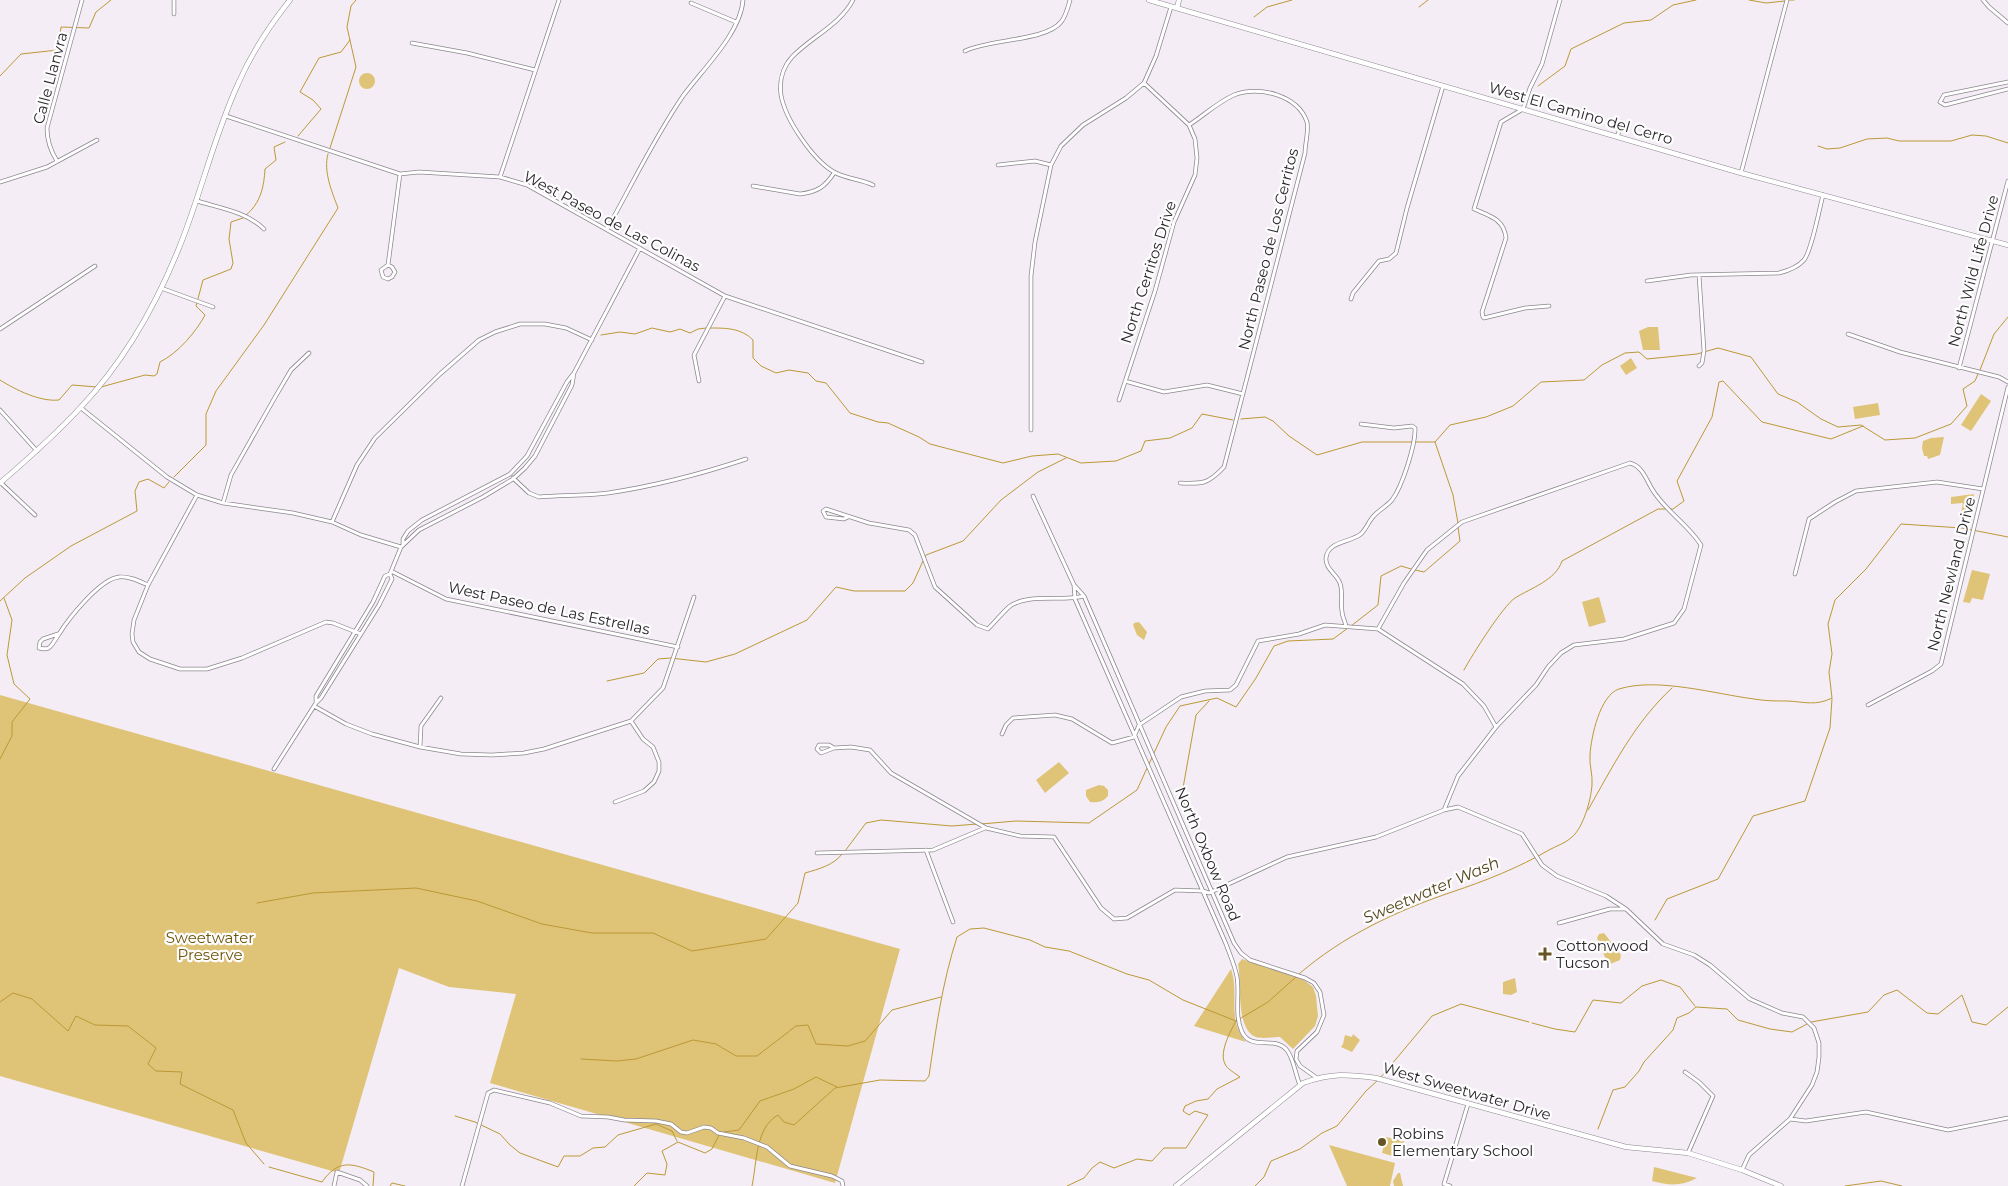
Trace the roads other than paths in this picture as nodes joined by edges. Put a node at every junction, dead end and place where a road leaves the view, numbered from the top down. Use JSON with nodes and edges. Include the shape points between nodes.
{"nodes":[{"id":1,"x":82,"y":0,"type":"edge"},
{"id":2,"x":174,"y":0,"type":"edge"},
{"id":3,"x":290,"y":0,"type":"edge"},
{"id":4,"x":559,"y":0,"type":"edge"},
{"id":5,"x":743,"y":0,"type":"edge"},
{"id":6,"x":853,"y":0,"type":"edge"},
{"id":7,"x":1070,"y":0,"type":"edge"},
{"id":8,"x":1148,"y":0,"type":"edge"},
{"id":9,"x":1179,"y":0,"type":"edge"},
{"id":10,"x":1560,"y":0,"type":"edge"},
{"id":11,"x":1787,"y":0,"type":"edge"},
{"id":12,"x":1983,"y":0,"type":"edge"},
{"id":13,"x":691,"y":3,"type":"dead end"},
{"id":14,"x":1174,"y":7,"type":"junction"},
{"id":15,"x":174,"y":14,"type":"dead end"},
{"id":16,"x":736,"y":22,"type":"junction"},
{"id":17,"x":2008,"y":23,"type":"edge"},
{"id":18,"x":412,"y":43,"type":"dead end"},
{"id":19,"x":965,"y":51,"type":"dead end"},
{"id":20,"x":535,"y":70,"type":"junction"},
{"id":21,"x":2008,"y":82,"type":"edge"},
{"id":22,"x":1144,"y":83,"type":"junction"},
{"id":23,"x":1443,"y":86,"type":"junction"},
{"id":24,"x":2008,"y":89,"type":"edge"},
{"id":25,"x":1524,"y":109,"type":"junction"},
{"id":26,"x":226,"y":116,"type":"junction"},
{"id":27,"x":1622,"y":123,"type":"dead end"},
{"id":28,"x":1189,"y":125,"type":"junction"},
{"id":29,"x":1617,"y":137,"type":"junction"},
{"id":30,"x":97,"y":140,"type":"dead end"},
{"id":31,"x":57,"y":161,"type":"junction"},
{"id":32,"x":998,"y":165,"type":"dead end"},
{"id":33,"x":1051,"y":165,"type":"junction"},
{"id":34,"x":834,"y":173,"type":"junction"},
{"id":35,"x":1741,"y":173,"type":"junction"},
{"id":36,"x":400,"y":174,"type":"junction"},
{"id":37,"x":500,"y":177,"type":"junction"},
{"id":38,"x":2008,"y":181,"type":"edge"},
{"id":39,"x":0,"y":182,"type":"edge"},
{"id":40,"x":873,"y":185,"type":"dead end"},
{"id":41,"x":753,"y":186,"type":"dead end"},
{"id":42,"x":1823,"y":195,"type":"junction"},
{"id":43,"x":197,"y":202,"type":"junction"},
{"id":44,"x":264,"y":229,"type":"dead end"},
{"id":45,"x":607,"y":229,"type":"junction"},
{"id":46,"x":1992,"y":241,"type":"junction"},
{"id":47,"x":2008,"y":245,"type":"edge"},
{"id":48,"x":640,"y":248,"type":"junction"},
{"id":49,"x":388,"y":265,"type":"junction"},
{"id":50,"x":94,"y":266,"type":"dead end"},
{"id":51,"x":1699,"y":275,"type":"junction"},
{"id":52,"x":1647,"y":281,"type":"dead end"},
{"id":53,"x":161,"y":288,"type":"junction"},
{"id":54,"x":725,"y":296,"type":"junction"},
{"id":55,"x":1351,"y":299,"type":"dead end"},
{"id":56,"x":1548,"y":306,"type":"dead end"},
{"id":57,"x":213,"y":307,"type":"dead end"},
{"id":58,"x":0,"y":329,"type":"edge"},
{"id":59,"x":1848,"y":334,"type":"dead end"},
{"id":60,"x":592,"y":340,"type":"junction"},
{"id":61,"x":309,"y":353,"type":"dead end"},
{"id":62,"x":922,"y":362,"type":"dead end"},
{"id":63,"x":1699,"y":366,"type":"dead end"},
{"id":64,"x":1959,"y":368,"type":"junction"},
{"id":65,"x":574,"y":373,"type":"junction"},
{"id":66,"x":700,"y":381,"type":"dead end"},
{"id":67,"x":1125,"y":381,"type":"junction"},
{"id":68,"x":2008,"y":382,"type":"edge"},
{"id":69,"x":2008,"y":387,"type":"edge"},
{"id":70,"x":1243,"y":394,"type":"junction"},
{"id":71,"x":1119,"y":400,"type":"dead end"},
{"id":72,"x":81,"y":408,"type":"junction"},
{"id":73,"x":0,"y":410,"type":"edge"},
{"id":74,"x":1361,"y":424,"type":"dead end"},
{"id":75,"x":1031,"y":430,"type":"dead end"},
{"id":76,"x":37,"y":451,"type":"junction"},
{"id":77,"x":746,"y":459,"type":"dead end"},
{"id":78,"x":510,"y":474,"type":"junction"},
{"id":79,"x":513,"y":479,"type":"junction"},
{"id":80,"x":0,"y":483,"type":"edge"},
{"id":81,"x":1180,"y":483,"type":"dead end"},
{"id":82,"x":1983,"y":489,"type":"junction"},
{"id":83,"x":197,"y":495,"type":"junction"},
{"id":84,"x":1033,"y":496,"type":"dead end"},
{"id":85,"x":223,"y":503,"type":"junction"},
{"id":86,"x":35,"y":515,"type":"dead end"},
{"id":87,"x":848,"y":517,"type":"junction"},
{"id":88,"x":332,"y":522,"type":"junction"},
{"id":89,"x":402,"y":546,"type":"junction"},
{"id":90,"x":391,"y":572,"type":"junction"},
{"id":91,"x":1795,"y":574,"type":"dead end"},
{"id":92,"x":148,"y":585,"type":"junction"},
{"id":93,"x":1074,"y":585,"type":"junction"},
{"id":94,"x":1084,"y":596,"type":"junction"},
{"id":95,"x":694,"y":598,"type":"dead end"},
{"id":96,"x":1075,"y":599,"type":"junction"},
{"id":97,"x":1346,"y":626,"type":"junction"},
{"id":98,"x":1378,"y":629,"type":"junction"},
{"id":99,"x":355,"y":631,"type":"junction"},
{"id":100,"x":58,"y":634,"type":"junction"},
{"id":101,"x":361,"y":634,"type":"junction"},
{"id":102,"x":678,"y":647,"type":"junction"},
{"id":103,"x":441,"y":698,"type":"dead end"},
{"id":104,"x":315,"y":704,"type":"junction"},
{"id":105,"x":1868,"y":705,"type":"dead end"},
{"id":106,"x":630,"y":721,"type":"junction"},
{"id":107,"x":1138,"y":725,"type":"junction"},
{"id":108,"x":1496,"y":727,"type":"junction"},
{"id":109,"x":1002,"y":734,"type":"dead end"},
{"id":110,"x":1134,"y":737,"type":"junction"},
{"id":111,"x":420,"y":747,"type":"junction"},
{"id":112,"x":834,"y":748,"type":"junction"},
{"id":113,"x":274,"y":769,"type":"dead end"},
{"id":114,"x":615,"y":802,"type":"dead end"},
{"id":115,"x":1444,"y":810,"type":"junction"},
{"id":116,"x":986,"y":828,"type":"junction"},
{"id":117,"x":926,"y":850,"type":"junction"},
{"id":118,"x":817,"y":853,"type":"dead end"},
{"id":119,"x":1202,"y":890,"type":"junction"},
{"id":120,"x":1212,"y":891,"type":"junction"},
{"id":121,"x":1626,"y":909,"type":"junction"},
{"id":122,"x":953,"y":922,"type":"dead end"},
{"id":123,"x":1559,"y":923,"type":"dead end"},
{"id":124,"x":1685,"y":1072,"type":"dead end"},
{"id":125,"x":1317,"y":1078,"type":"junction"},
{"id":126,"x":1300,"y":1085,"type":"junction"},
{"id":127,"x":1468,"y":1104,"type":"junction"},
{"id":128,"x":2008,"y":1118,"type":"edge"},
{"id":129,"x":1790,"y":1119,"type":"junction"},
{"id":130,"x":1688,"y":1153,"type":"junction"},
{"id":131,"x":1742,"y":1170,"type":"junction"},
{"id":132,"x":334,"y":1186,"type":"edge"},
{"id":133,"x":367,"y":1186,"type":"edge"},
{"id":134,"x":462,"y":1186,"type":"edge"},
{"id":135,"x":843,"y":1186,"type":"edge"},
{"id":136,"x":1176,"y":1186,"type":"edge"},
{"id":137,"x":1450,"y":1186,"type":"edge"},
{"id":138,"x":1781,"y":1186,"type":"edge"}],
"edges":[{"from":1,"to":31,"type":"street","name":"Calle Llanvra","via":[[47,128],[47,138]]},
{"from":2,"to":15,"type":"street"},
{"from":3,"to":26,"type":"street","via":[[238,83]]},
{"from":4,"to":20,"type":"street"},
{"from":5,"to":16,"type":"street"},
{"from":6,"to":34,"type":"street","via":[[836,20],[792,57],[782,75],[784,106],[808,149]]},
{"from":7,"to":19,"type":"street","via":[[1062,20],[1051,30]]},
{"from":8,"to":14,"type":"street","name":"West El Camino del Cerro"},
{"from":9,"to":14,"type":"street"},
{"from":10,"to":25,"type":"street","via":[[1542,64]]},
{"from":11,"to":35,"type":"street"},
{"from":12,"to":17,"type":"street"},
{"from":13,"to":16,"type":"street"},
{"from":14,"to":22,"type":"street"},
{"from":14,"to":23,"type":"street","name":"West El Camino del Cerro"},
{"from":16,"to":45,"type":"street","via":[[676,108]]},
{"from":18,"to":20,"type":"street"},
{"from":20,"to":37,"type":"street"},
{"from":21,"to":24,"type":"street","via":[[1944,95],[1940,102],[1945,105]]},
{"from":22,"to":28,"type":"street","name":"North Cerritos Drive"},
{"from":22,"to":33,"type":"street","via":[[1083,125],[1061,146]]},
{"from":23,"to":25,"type":"street","name":"West El Camino del Cerro"},
{"from":23,"to":55,"type":"street","via":[[1396,253],[1372,267]]},
{"from":25,"to":29,"type":"street","name":"West El Camino del Cerro"},
{"from":25,"to":56,"type":"street","via":[[1501,122],[1474,209],[1499,220],[1506,238],[1481,314],[1484,318]]},
{"from":26,"to":36,"type":"street","name":"West Paseo de Las Colinas"},
{"from":26,"to":43,"type":"street"},
{"from":27,"to":29,"type":"street","name":"West El Camino del Cerro"},
{"from":28,"to":67,"type":"street","name":"North Cerritos Drive","via":[[1197,148],[1195,174],[1174,222]]},
{"from":28,"to":70,"type":"street","name":"North Paseo de Los Cerritos","via":[[1234,95],[1248,91],[1262,91],[1290,101],[1301,111],[1307,123],[1305,153]]},
{"from":29,"to":35,"type":"street","name":"West El Camino del Cerro"},
{"from":30,"to":31,"type":"street"},
{"from":31,"to":39,"type":"street","via":[[35,172]]},
{"from":32,"to":33,"type":"street","via":[[1035,161]]},
{"from":33,"to":75,"type":"street","via":[[1031,276]]},
{"from":34,"to":40,"type":"street"},
{"from":34,"to":41,"type":"street","via":[[820,190],[808,193]]},
{"from":35,"to":42,"type":"street","name":"West El Camino del Cerro"},
{"from":36,"to":37,"type":"street","name":"West Paseo de Las Colinas","via":[[419,172]]},
{"from":36,"to":49,"type":"street"},
{"from":37,"to":45,"type":"street","name":"West Paseo de Las Colinas","via":[[527,185]]},
{"from":38,"to":46,"type":"street","name":"North Wild Life Drive"},
{"from":42,"to":46,"type":"street","name":"West El Camino del Cerro"},
{"from":42,"to":51,"type":"street","via":[[1804,260],[1794,267],[1779,273]]},
{"from":43,"to":44,"type":"street","via":[[246,216]]},
{"from":43,"to":53,"type":"street"},
{"from":45,"to":48,"type":"street","name":"West Paseo de Las Colinas"},
{"from":46,"to":47,"type":"street","name":"West El Camino del Cerro"},
{"from":46,"to":64,"type":"street","name":"North Wild Life Drive"},
{"from":48,"to":54,"type":"street","name":"West Paseo de Las Colinas"},
{"from":48,"to":60,"type":"street"},
{"from":49,"to":49,"type":"street","via":[[381,273],[388,279],[395,272]]},
{"from":50,"to":58,"type":"street"},
{"from":51,"to":52,"type":"street"},
{"from":51,"to":63,"type":"street","via":[[1704,351]]},
{"from":53,"to":57,"type":"street"},
{"from":53,"to":72,"type":"street","via":[[124,354]]},
{"from":54,"to":62,"type":"street","name":"West Paseo de Las Colinas"},
{"from":54,"to":66,"type":"street","via":[[694,355]]},
{"from":59,"to":64,"type":"street"},
{"from":60,"to":65,"type":"street"},
{"from":60,"to":88,"type":"street","via":[[566,328],[520,324],[479,340],[375,438],[356,465]]},
{"from":61,"to":85,"type":"street","via":[[292,370],[274,399],[231,475]]},
{"from":64,"to":68,"type":"street"},
{"from":65,"to":78,"type":"street","via":[[527,456]]},
{"from":65,"to":79,"type":"street","via":[[572,385],[535,456]]},
{"from":67,"to":70,"type":"street","via":[[1164,392],[1207,385]]},
{"from":67,"to":71,"type":"street","name":"North Cerritos Drive"},
{"from":69,"to":82,"type":"street","name":"North Newland Drive"},
{"from":70,"to":81,"type":"street","name":"North Paseo de Los Cerritos","via":[[1224,467],[1211,481]]},
{"from":72,"to":76,"type":"street"},
{"from":72,"to":83,"type":"street","via":[[167,477]]},
{"from":73,"to":76,"type":"street"},
{"from":74,"to":97,"type":"street","via":[[1394,428],[1412,426],[1415,437],[1391,501],[1372,518],[1362,533],[1328,551],[1327,564],[1340,582]]},
{"from":76,"to":80,"type":"street"},
{"from":77,"to":79,"type":"street","via":[[606,494],[539,497]]},
{"from":78,"to":79,"type":"street"},
{"from":78,"to":89,"type":"street","via":[[422,520],[408,531]]},
{"from":79,"to":89,"type":"street","via":[[428,525]]},
{"from":80,"to":86,"type":"street"},
{"from":82,"to":91,"type":"street","via":[[1937,482],[1856,491],[1809,519]]},
{"from":82,"to":105,"type":"street","name":"North Newland Drive","via":[[1941,664],[1932,672]]},
{"from":83,"to":85,"type":"street"},
{"from":83,"to":92,"type":"street"},
{"from":84,"to":93,"type":"street","name":"North Oxbow Road"},
{"from":85,"to":88,"type":"street"},
{"from":87,"to":87,"type":"street","via":[[834,510],[823,512],[826,517]]},
{"from":87,"to":96,"type":"street","via":[[909,530],[915,535],[935,587],[983,629],[988,629],[1012,605],[1033,599]]},
{"from":88,"to":89,"type":"street","via":[[361,535]]},
{"from":89,"to":90,"type":"street"},
{"from":90,"to":99,"type":"street","via":[[385,576]]},
{"from":90,"to":101,"type":"street","via":[[392,580]]},
{"from":90,"to":102,"type":"street","name":"West Paseo de Las Estrellas","via":[[446,600]]},
{"from":92,"to":99,"type":"street","via":[[134,620],[133,642],[139,652],[150,660],[180,669],[222,666],[326,622]]},
{"from":92,"to":100,"type":"street","via":[[124,576],[111,580],[99,587]]},
{"from":93,"to":94,"type":"street","name":"North Oxbow Road"},
{"from":93,"to":96,"type":"street","name":"North Oxbow Road"},
{"from":94,"to":96,"type":"street"},
{"from":94,"to":107,"type":"street","name":"North Oxbow Road"},
{"from":95,"to":102,"type":"street"},
{"from":96,"to":110,"type":"street","name":"North Oxbow Road"},
{"from":97,"to":98,"type":"street"},
{"from":97,"to":107,"type":"street","via":[[1325,625],[1299,634],[1258,641],[1231,689],[1181,697]]},
{"from":98,"to":108,"type":"street","via":[[1463,684],[1484,706]]},
{"from":98,"to":108,"type":"street","via":[[1427,550],[1462,522],[1634,464],[1664,506],[1702,545],[1684,609],[1674,623],[1624,639],[1574,645],[1561,653]]},
{"from":99,"to":101,"type":"street"},
{"from":99,"to":104,"type":"street","via":[[316,696]]},
{"from":100,"to":100,"type":"street","via":[[43,639],[39,648],[50,647]]},
{"from":101,"to":104,"type":"street","via":[[322,698]]},
{"from":102,"to":106,"type":"street","via":[[663,688]]},
{"from":103,"to":111,"type":"street","via":[[421,726]]},
{"from":104,"to":111,"type":"street","via":[[346,724]]},
{"from":104,"to":113,"type":"street"},
{"from":106,"to":111,"type":"street","via":[[524,753],[461,754]]},
{"from":106,"to":114,"type":"street","via":[[653,747],[659,771],[654,782],[644,791]]},
{"from":107,"to":110,"type":"street"},
{"from":107,"to":120,"type":"street","name":"North Oxbow Road"},
{"from":108,"to":115,"type":"street","via":[[1458,776]]},
{"from":109,"to":110,"type":"street","via":[[1013,718],[1055,714],[1072,719],[1112,743]]},
{"from":110,"to":119,"type":"street","name":"North Oxbow Road"},
{"from":112,"to":112,"type":"street","via":[[819,745],[818,749],[821,753]]},
{"from":112,"to":116,"type":"street","via":[[864,747],[870,750],[891,773]]},
{"from":115,"to":120,"type":"street","via":[[1376,837],[1287,858]]},
{"from":115,"to":121,"type":"street","via":[[1458,807],[1522,834],[1542,865],[1557,876],[1606,896]]},
{"from":116,"to":117,"type":"street"},
{"from":116,"to":119,"type":"street","via":[[1020,836],[1054,837],[1101,908],[1114,919],[1127,918],[1175,890]]},
{"from":117,"to":118,"type":"street"},
{"from":117,"to":122,"type":"street"},
{"from":119,"to":120,"type":"street"},
{"from":119,"to":126,"type":"street","name":"North Oxbow Road","via":[[1237,978],[1242,1032],[1250,1040],[1279,1043],[1287,1050]]},
{"from":120,"to":125,"type":"street","name":"North Oxbow Road","via":[[1241,953],[1250,960],[1305,978],[1320,992],[1324,1015],[1317,1032],[1297,1051],[1296,1059],[1300,1066]]},
{"from":121,"to":123,"type":"street"},
{"from":121,"to":129,"type":"street","via":[[1663,944],[1694,955],[1710,964],[1750,998],[1782,1013],[1803,1017],[1814,1028],[1819,1043],[1817,1072]]},
{"from":124,"to":130,"type":"street","via":[[1713,1096]]},
{"from":125,"to":126,"type":"street","name":"West Sweetwater Drive"},
{"from":125,"to":127,"type":"street","name":"West Sweetwater Drive","via":[[1346,1074],[1376,1078]]},
{"from":126,"to":136,"type":"street","name":"West Sweetwater Drive"},
{"from":127,"to":130,"type":"street","name":"West Sweetwater Drive","via":[[1626,1148]]},
{"from":127,"to":137,"type":"street","via":[[1444,1184]]},
{"from":128,"to":129,"type":"street","via":[[1948,1130],[1866,1112],[1806,1121]]},
{"from":129,"to":131,"type":"street","via":[[1756,1147]]},
{"from":130,"to":131,"type":"street","name":"West Sweetwater Drive"},
{"from":131,"to":138,"type":"street","name":"West Sweetwater Drive"},
{"from":132,"to":133,"type":"street","via":[[337,1172]]},
{"from":134,"to":135,"type":"street","via":[[488,1093],[494,1090],[550,1103],[581,1116],[656,1121],[671,1124],[687,1133],[704,1126],[767,1147],[790,1166],[832,1176],[842,1181]]}]}
